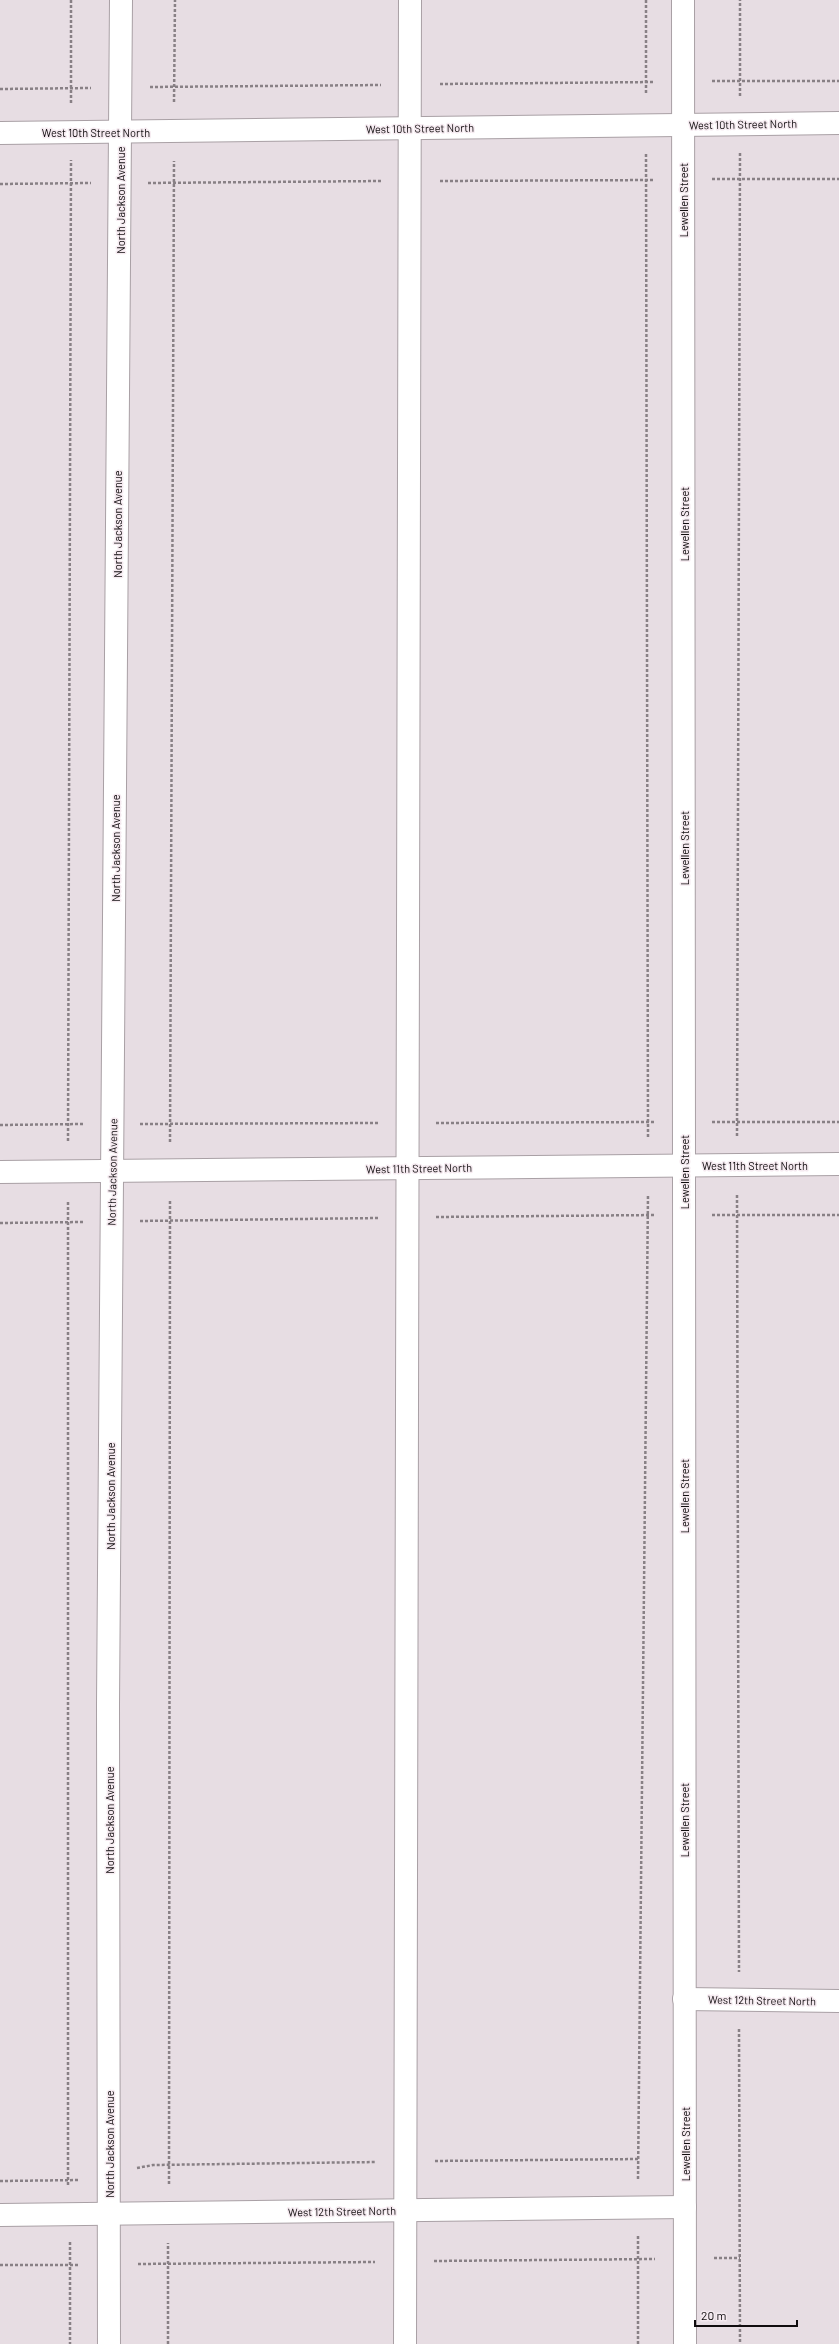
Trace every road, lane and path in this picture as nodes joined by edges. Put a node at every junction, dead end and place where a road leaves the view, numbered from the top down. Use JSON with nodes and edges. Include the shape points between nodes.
{"nodes":[{"id":1,"x":121,"y":0,"type":"edge"},
{"id":2,"x":410,"y":0,"type":"edge"},
{"id":3,"x":683,"y":0,"type":"edge"},
{"id":4,"x":839,"y":123,"type":"edge"},
{"id":5,"x":683,"y":125,"type":"junction"},
{"id":6,"x":409,"y":128,"type":"junction"},
{"id":7,"x":120,"y":132,"type":"junction"},
{"id":8,"x":0,"y":133,"type":"edge"},
{"id":9,"x":839,"y":1164,"type":"edge"},
{"id":10,"x":684,"y":1165,"type":"junction"},
{"id":11,"x":409,"y":1168,"type":"junction"},
{"id":12,"x":112,"y":1171,"type":"junction"},
{"id":13,"x":0,"y":1172,"type":"edge"},
{"id":14,"x":684,"y":1999,"type":"junction"},
{"id":15,"x":839,"y":2001,"type":"edge"},
{"id":16,"x":638,"y":2159,"type":"dead end"},
{"id":17,"x":406,"y":2162,"type":"junction"},
{"id":18,"x":109,"y":2175,"type":"junction"},
{"id":19,"x":0,"y":2181,"type":"edge"},
{"id":20,"x":685,"y":2207,"type":"junction"},
{"id":21,"x":405,"y":2210,"type":"junction"},
{"id":22,"x":109,"y":2213,"type":"junction"},
{"id":23,"x":0,"y":2215,"type":"edge"},
{"id":24,"x":740,"y":2258,"type":"dead end"},
{"id":25,"x":685,"y":2259,"type":"junction"},
{"id":26,"x":405,"y":2261,"type":"junction"},
{"id":27,"x":109,"y":2264,"type":"junction"},
{"id":28,"x":0,"y":2266,"type":"edge"},
{"id":29,"x":110,"y":2344,"type":"edge"},
{"id":30,"x":405,"y":2344,"type":"edge"},
{"id":31,"x":685,"y":2344,"type":"edge"}],
"edges":[{"from":1,"to":7,"type":"street","name":"North Jackson Avenue"},
{"from":2,"to":6,"type":"street"},
{"from":3,"to":5,"type":"street","name":"Lewellen Street"},
{"from":4,"to":5,"type":"street","name":"West 10th Street North"},
{"from":5,"to":6,"type":"street","name":"West 10th Street North"},
{"from":5,"to":10,"type":"street","name":"Lewellen Street"},
{"from":6,"to":7,"type":"street","name":"West 10th Street North"},
{"from":6,"to":11,"type":"street"},
{"from":7,"to":8,"type":"street","name":"West 10th Street North"},
{"from":7,"to":12,"type":"street","name":"North Jackson Avenue"},
{"from":9,"to":10,"type":"street","name":"West 11th Street North"},
{"from":10,"to":11,"type":"street","name":"West 11th Street North"},
{"from":10,"to":14,"type":"street","name":"Lewellen Street"},
{"from":11,"to":12,"type":"street","name":"West 11th Street North"},
{"from":11,"to":17,"type":"street"},
{"from":12,"to":13,"type":"street","name":"West 11th Street North"},
{"from":12,"to":18,"type":"street","name":"North Jackson Avenue","via":[[108,1704]]},
{"from":14,"to":15,"type":"street","name":"West 12th Street North"},
{"from":14,"to":20,"type":"street","name":"Lewellen Street"},
{"from":16,"to":17,"type":"path"},
{"from":17,"to":18,"type":"path","via":[[152,2165]]},
{"from":17,"to":21,"type":"street"},
{"from":18,"to":19,"type":"path","via":[[87,2180]]},
{"from":18,"to":22,"type":"street","name":"North Jackson Avenue"},
{"from":20,"to":21,"type":"street","name":"West 12th Street North"},
{"from":20,"to":25,"type":"street","name":"Lewellen Street"},
{"from":21,"to":22,"type":"street","name":"West 12th Street North"},
{"from":21,"to":26,"type":"street"},
{"from":22,"to":23,"type":"street","name":"West 12th Street North"},
{"from":22,"to":27,"type":"street","name":"North Jackson Avenue"},
{"from":24,"to":25,"type":"path"},
{"from":25,"to":26,"type":"path"},
{"from":25,"to":31,"type":"street","name":"Lewellen Street"},
{"from":26,"to":27,"type":"path"},
{"from":26,"to":30,"type":"street"},
{"from":27,"to":28,"type":"path"},
{"from":27,"to":29,"type":"street","name":"North Jackson Avenue"}]}
